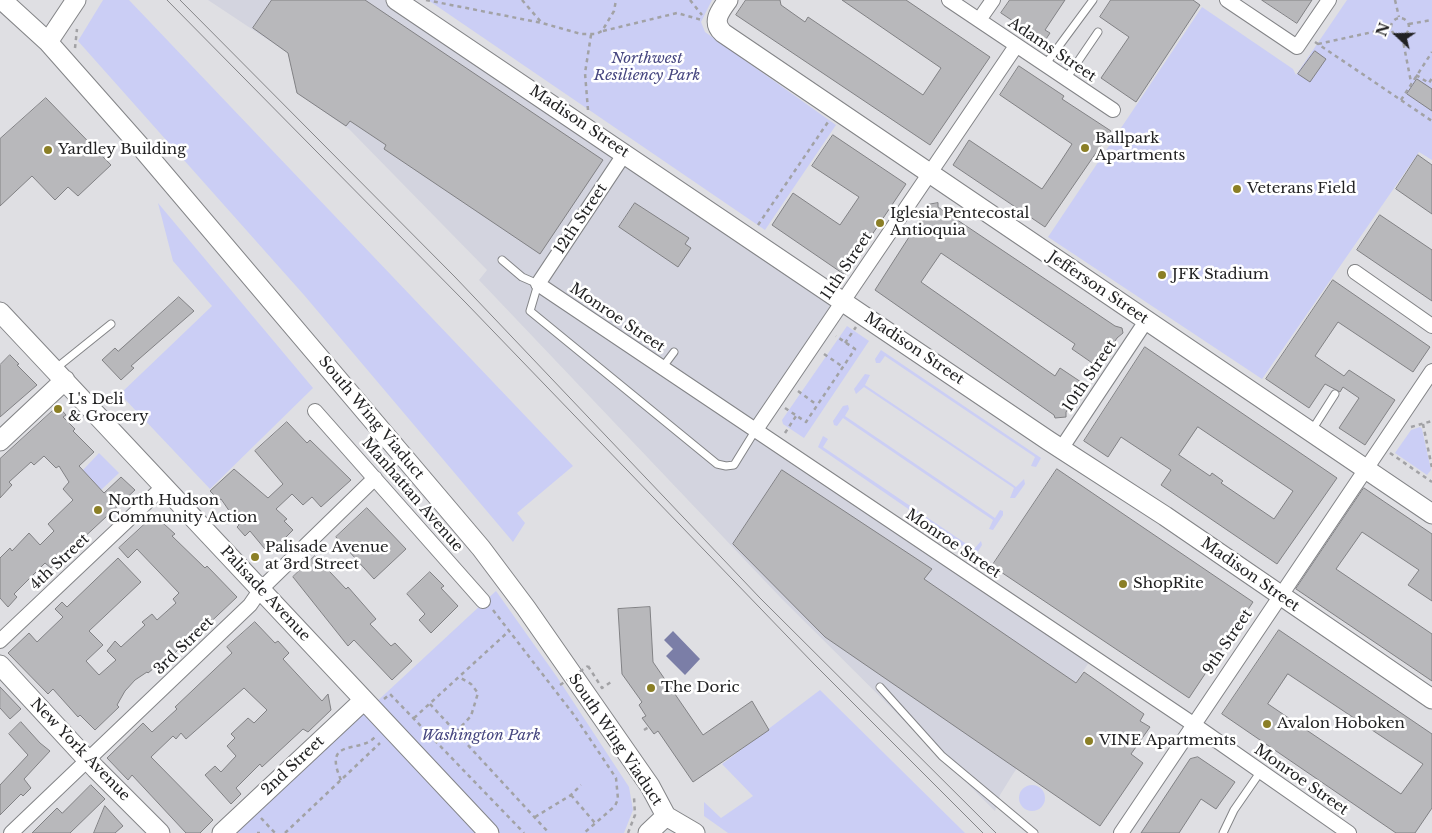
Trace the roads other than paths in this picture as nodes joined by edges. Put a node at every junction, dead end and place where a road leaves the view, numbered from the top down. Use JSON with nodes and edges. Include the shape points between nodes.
{"nodes":[{"id":1,"x":2,"y":0,"type":"edge"},
{"id":2,"x":728,"y":0,"type":"edge"},
{"id":3,"x":949,"y":0,"type":"edge"},
{"id":4,"x":993,"y":0,"type":"edge"},
{"id":5,"x":1093,"y":0,"type":"edge"},
{"id":6,"x":1227,"y":0,"type":"edge"},
{"id":7,"x":1329,"y":0,"type":"edge"},
{"id":8,"x":404,"y":2,"type":"edge"},
{"id":9,"x":74,"y":12,"type":"edge"},
{"id":10,"x":979,"y":20,"type":"junction"},
{"id":11,"x":1098,"y":32,"type":"dead end"},
{"id":12,"x":48,"y":42,"type":"junction"},
{"id":13,"x":1016,"y":46,"type":"junction"},
{"id":14,"x":1045,"y":65,"type":"junction"},
{"id":15,"x":1066,"y":79,"type":"junction"},
{"id":16,"x":1113,"y":110,"type":"dead end"},
{"id":17,"x":625,"y":153,"type":"junction"},
{"id":18,"x":928,"y":174,"type":"junction"},
{"id":19,"x":502,"y":260,"type":"dead end"},
{"id":20,"x":1355,"y":272,"type":"dead end"},
{"id":21,"x":538,"y":284,"type":"junction"},
{"id":22,"x":842,"y":301,"type":"junction"},
{"id":23,"x":0,"y":312,"type":"edge"},
{"id":24,"x":1146,"y":321,"type":"junction"},
{"id":25,"x":111,"y":324,"type":"dead end"},
{"id":26,"x":1432,"y":326,"type":"edge"},
{"id":27,"x":674,"y":352,"type":"dead end"},
{"id":28,"x":662,"y":368,"type":"junction"},
{"id":29,"x":1432,"y":371,"type":"edge"},
{"id":30,"x":60,"y":374,"type":"junction"},
{"id":31,"x":1335,"y":394,"type":"dead end"},
{"id":32,"x":315,"y":411,"type":"dead end"},
{"id":33,"x":755,"y":430,"type":"junction"},
{"id":34,"x":1311,"y":432,"type":"junction"},
{"id":35,"x":0,"y":441,"type":"edge"},
{"id":36,"x":1062,"y":449,"type":"junction"},
{"id":37,"x":1365,"y":469,"type":"junction"},
{"id":38,"x":375,"y":478,"type":"junction"},
{"id":39,"x":164,"y":486,"type":"junction"},
{"id":40,"x":1432,"y":514,"type":"edge"},
{"id":41,"x":261,"y":589,"type":"junction"},
{"id":42,"x":1280,"y":596,"type":"junction"},
{"id":43,"x":488,"y":606,"type":"road end"},
{"id":44,"x":0,"y":641,"type":"edge"},
{"id":45,"x":0,"y":665,"type":"edge"},
{"id":46,"x":880,"y":687,"type":"dead end"},
{"id":47,"x":1432,"y":699,"type":"edge"},
{"id":48,"x":364,"y":700,"type":"junction"},
{"id":49,"x":1193,"y":724,"type":"junction"},
{"id":50,"x":88,"y":760,"type":"junction"},
{"id":51,"x":1260,"y":771,"type":"junction"},
{"id":52,"x":666,"y":816,"type":"junction"},
{"id":53,"x":11,"y":833,"type":"edge"},
{"id":54,"x":160,"y":833,"type":"edge"},
{"id":55,"x":222,"y":833,"type":"edge"},
{"id":56,"x":489,"y":833,"type":"edge"},
{"id":57,"x":648,"y":833,"type":"edge"},
{"id":58,"x":695,"y":833,"type":"edge"},
{"id":59,"x":1034,"y":833,"type":"edge"},
{"id":60,"x":1121,"y":833,"type":"edge"},
{"id":61,"x":1223,"y":833,"type":"edge"},
{"id":62,"x":1349,"y":833,"type":"edge"}],
"edges":[{"from":1,"to":12,"type":"street","name":"South Wing Viaduct"},
{"from":2,"to":18,"type":"street","name":"Jefferson Street","via":[[709,21]]},
{"from":3,"to":10,"type":"street","name":"Adams Street"},
{"from":4,"to":10,"type":"street"},
{"from":5,"to":14,"type":"lane"},
{"from":6,"to":7,"type":"street","via":[[1297,47]]},
{"from":8,"to":17,"type":"street","name":"Madison Street"},
{"from":9,"to":12,"type":"street"},
{"from":10,"to":13,"type":"street","name":"Adams Street"},
{"from":11,"to":15,"type":"lane"},
{"from":12,"to":52,"type":"street","name":"South Wing Viaduct","via":[[481,548],[650,786]]},
{"from":13,"to":14,"type":"street","name":"Adams Street"},
{"from":13,"to":18,"type":"street","name":"11th Street"},
{"from":14,"to":15,"type":"street","name":"Adams Street"},
{"from":15,"to":16,"type":"street","name":"Adams Street"},
{"from":17,"to":21,"type":"street","name":"12th Street"},
{"from":17,"to":22,"type":"street","name":"Madison Street"},
{"from":18,"to":22,"type":"street","name":"11th Street"},
{"from":18,"to":24,"type":"street","name":"Jefferson Street"},
{"from":19,"to":21,"type":"lane","via":[[522,277]]},
{"from":20,"to":26,"type":"street"},
{"from":21,"to":28,"type":"street","name":"Monroe Street"},
{"from":21,"to":33,"type":"lane","via":[[530,311],[717,464],[734,465]]},
{"from":22,"to":33,"type":"street","name":"11th Street"},
{"from":22,"to":36,"type":"street","name":"Madison Street"},
{"from":23,"to":30,"type":"street","name":"Palisade Avenue"},
{"from":24,"to":34,"type":"street","name":"Jefferson Street"},
{"from":24,"to":36,"type":"street","name":"10th Street"},
{"from":25,"to":30,"type":"lane"},
{"from":27,"to":28,"type":"lane"},
{"from":28,"to":33,"type":"street","name":"Monroe Street"},
{"from":29,"to":37,"type":"street","name":"9th Street"},
{"from":30,"to":35,"type":"street"},
{"from":30,"to":39,"type":"street","name":"Palisade Avenue"},
{"from":31,"to":34,"type":"lane"},
{"from":32,"to":38,"type":"street","name":"Manhattan Avenue"},
{"from":33,"to":49,"type":"street","name":"Monroe Street"},
{"from":34,"to":37,"type":"street","name":"Jefferson Street"},
{"from":36,"to":42,"type":"street","name":"Madison Street"},
{"from":37,"to":40,"type":"street","name":"Jefferson Street"},
{"from":37,"to":42,"type":"street","name":"9th Street"},
{"from":38,"to":41,"type":"street","name":"3rd Street"},
{"from":38,"to":43,"type":"street","name":"Manhattan Avenue"},
{"from":39,"to":41,"type":"street","name":"Palisade Avenue"},
{"from":39,"to":44,"type":"street","name":"4th Street"},
{"from":41,"to":48,"type":"street","name":"Palisade Avenue"},
{"from":41,"to":50,"type":"street","name":"3rd Street","via":[[250,605]]},
{"from":42,"to":47,"type":"street","name":"Madison Street"},
{"from":42,"to":49,"type":"street","name":"9th Street"},
{"from":45,"to":50,"type":"street","name":"New York Avenue"},
{"from":46,"to":59,"type":"lane","via":[[942,756]]},
{"from":48,"to":55,"type":"street","name":"2nd Street"},
{"from":48,"to":56,"type":"street","name":"Palisade Avenue"},
{"from":49,"to":51,"type":"street","name":"Monroe Street"},
{"from":49,"to":60,"type":"street","name":"9th Street"},
{"from":50,"to":53,"type":"street","name":"3rd Street"},
{"from":50,"to":54,"type":"street","name":"New York Avenue"},
{"from":51,"to":61,"type":"lane"},
{"from":51,"to":62,"type":"street","name":"Monroe Street"},
{"from":52,"to":57,"type":"street"},
{"from":52,"to":58,"type":"street"}]}
